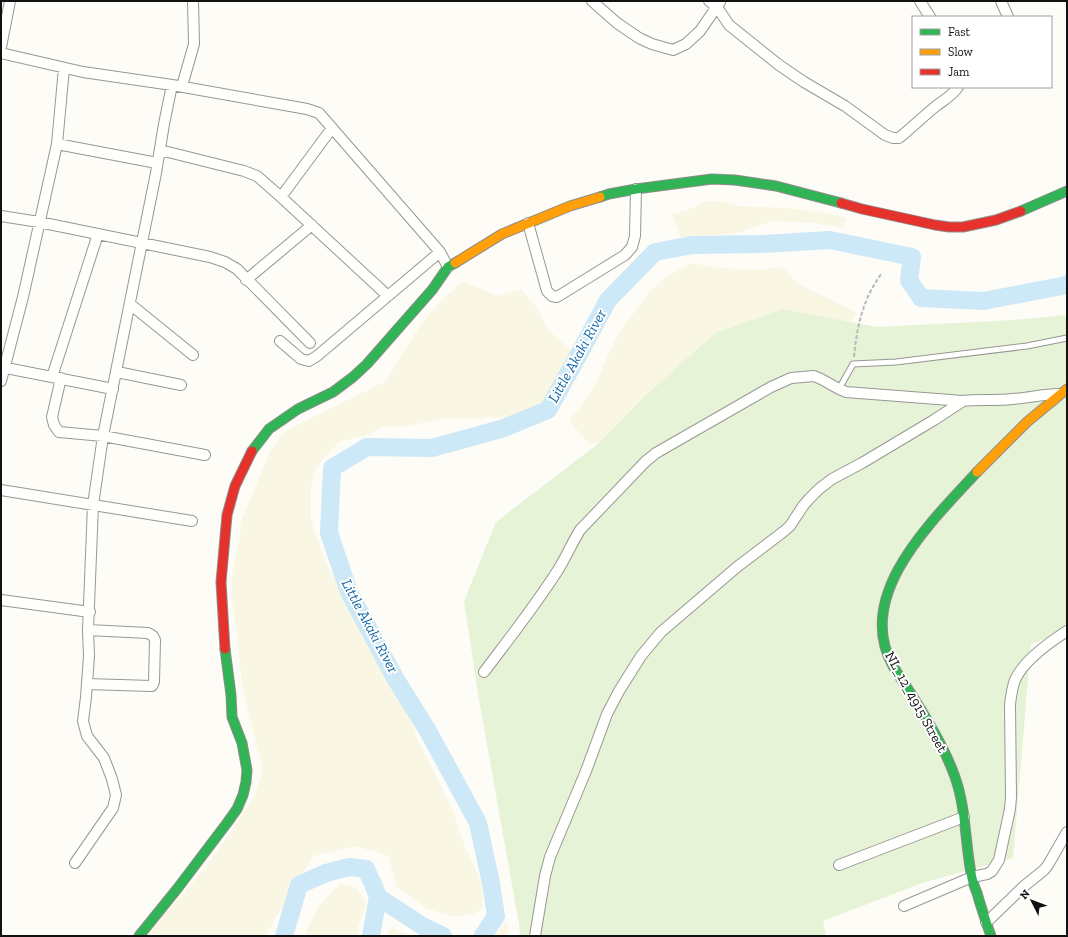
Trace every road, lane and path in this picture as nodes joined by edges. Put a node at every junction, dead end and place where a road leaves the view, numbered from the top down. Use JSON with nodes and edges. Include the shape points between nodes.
{"nodes":[{"id":1,"x":10,"y":1,"type":"edge"},
{"id":2,"x":193,"y":1,"type":"edge"},
{"id":3,"x":592,"y":1,"type":"edge"},
{"id":4,"x":920,"y":1,"type":"edge"},
{"id":5,"x":1001,"y":1,"type":"edge"},
{"id":6,"x":716,"y":3,"type":"edge"},
{"id":7,"x":929,"y":16,"type":"edge"},
{"id":8,"x":1008,"y":16,"type":"edge"},
{"id":9,"x":1,"y":47,"type":"edge"},
{"id":10,"x":1,"y":53,"type":"edge"},
{"id":11,"x":64,"y":68,"type":"junction"},
{"id":12,"x":177,"y":85,"type":"junction"},
{"id":13,"x":957,"y":88,"type":"edge"},
{"id":14,"x":332,"y":128,"type":"junction"},
{"id":15,"x":57,"y":144,"type":"junction"},
{"id":16,"x":160,"y":150,"type":"junction"},
{"id":17,"x":158,"y":163,"type":"junction"},
{"id":18,"x":636,"y":189,"type":"junction"},
{"id":19,"x":1067,"y":191,"type":"edge"},
{"id":20,"x":281,"y":197,"type":"junction"},
{"id":21,"x":1,"y":216,"type":"edge"},
{"id":22,"x":39,"y":222,"type":"junction"},
{"id":23,"x":528,"y":223,"type":"junction"},
{"id":24,"x":312,"y":225,"type":"junction"},
{"id":25,"x":98,"y":234,"type":"junction"},
{"id":26,"x":141,"y":243,"type":"junction"},
{"id":27,"x":440,"y":252,"type":"junction"},
{"id":28,"x":448,"y":267,"type":"junction"},
{"id":29,"x":882,"y":273,"type":"dead end"},
{"id":30,"x":246,"y":280,"type":"junction"},
{"id":31,"x":388,"y":296,"type":"junction"},
{"id":32,"x":130,"y":304,"type":"junction"},
{"id":33,"x":1067,"y":338,"type":"edge"},
{"id":34,"x":280,"y":341,"type":"dead end"},
{"id":35,"x":310,"y":343,"type":"dead end"},
{"id":36,"x":193,"y":355,"type":"dead end"},
{"id":37,"x":853,"y":364,"type":"junction"},
{"id":38,"x":3,"y":367,"type":"edge"},
{"id":39,"x":117,"y":372,"type":"junction"},
{"id":40,"x":56,"y":378,"type":"junction"},
{"id":41,"x":1,"y":381,"type":"edge"},
{"id":42,"x":182,"y":385,"type":"dead end"},
{"id":43,"x":113,"y":389,"type":"junction"},
{"id":44,"x":839,"y":389,"type":"junction"},
{"id":45,"x":1065,"y":393,"type":"edge"},
{"id":46,"x":963,"y":400,"type":"junction"},
{"id":47,"x":103,"y":436,"type":"junction"},
{"id":48,"x":205,"y":455,"type":"dead end"},
{"id":49,"x":1,"y":490,"type":"edge"},
{"id":50,"x":93,"y":505,"type":"junction"},
{"id":51,"x":192,"y":521,"type":"dead end"},
{"id":52,"x":1,"y":600,"type":"edge"},
{"id":53,"x":90,"y":612,"type":"junction"},
{"id":54,"x":88,"y":630,"type":"junction"},
{"id":55,"x":1067,"y":631,"type":"edge"},
{"id":56,"x":484,"y":672,"type":"dead end"},
{"id":57,"x":87,"y":684,"type":"junction"},
{"id":58,"x":964,"y":817,"type":"junction"},
{"id":59,"x":1067,"y":832,"type":"edge"},
{"id":60,"x":75,"y":863,"type":"dead end"},
{"id":61,"x":839,"y":865,"type":"dead end"},
{"id":62,"x":975,"y":877,"type":"junction"},
{"id":63,"x":904,"y":906,"type":"dead end"},
{"id":64,"x":988,"y":920,"type":"junction"},
{"id":65,"x":139,"y":936,"type":"edge"},
{"id":66,"x":535,"y":936,"type":"edge"},
{"id":67,"x":992,"y":936,"type":"edge"},
{"id":68,"x":1000,"y":936,"type":"edge"}],
"edges":[{"from":1,"to":9,"type":"street"},
{"from":2,"to":12,"type":"street","via":[[194,44]]},
{"from":3,"to":6,"type":"street","via":[[616,23],[639,38],[673,50],[686,44],[700,31]]},
{"from":4,"to":7,"type":"street"},
{"from":5,"to":8,"type":"street"},
{"from":6,"to":13,"type":"street","via":[[729,24],[779,65],[893,138],[900,138]]},
{"from":10,"to":11,"type":"street"},
{"from":11,"to":12,"type":"street"},
{"from":11,"to":15,"type":"street"},
{"from":12,"to":14,"type":"street","via":[[307,109],[319,113]]},
{"from":12,"to":16,"type":"street","via":[[164,124]]},
{"from":14,"to":20,"type":"street"},
{"from":14,"to":27,"type":"street"},
{"from":15,"to":17,"type":"street"},
{"from":15,"to":22,"type":"street"},
{"from":16,"to":17,"type":"street"},
{"from":16,"to":20,"type":"street","via":[[257,176]]},
{"from":17,"to":26,"type":"street"},
{"from":18,"to":19,"type":"street","via":[[712,179],[735,180],[776,186],[862,209],[950,227],[996,220]]},
{"from":18,"to":23,"type":"street","via":[[570,206]]},
{"from":18,"to":23,"type":"street","via":[[635,236],[632,247],[625,255],[557,297],[547,291]]},
{"from":20,"to":24,"type":"street"},
{"from":21,"to":22,"type":"street"},
{"from":22,"to":25,"type":"street"},
{"from":22,"to":38,"type":"street","via":[[23,297]]},
{"from":23,"to":28,"type":"street","via":[[502,234]]},
{"from":24,"to":30,"type":"street"},
{"from":24,"to":31,"type":"street"},
{"from":25,"to":26,"type":"street"},
{"from":25,"to":40,"type":"street"},
{"from":26,"to":30,"type":"street","via":[[225,262]]},
{"from":26,"to":32,"type":"street"},
{"from":27,"to":28,"type":"street"},
{"from":27,"to":31,"type":"street"},
{"from":28,"to":65,"type":"street","via":[[432,290],[353,378],[333,392],[298,409],[269,429],[253,449],[234,486],[226,515],[222,589],[232,717],[242,743],[247,770],[244,795],[227,823]]},
{"from":29,"to":37,"type":"path","via":[[865,301]]},
{"from":30,"to":35,"type":"street"},
{"from":31,"to":34,"type":"street","via":[[309,361],[301,359]]},
{"from":32,"to":36,"type":"street"},
{"from":32,"to":39,"type":"street"},
{"from":33,"to":37,"type":"lane","via":[[1027,346],[904,361]]},
{"from":37,"to":44,"type":"lane"},
{"from":38,"to":40,"type":"street"},
{"from":38,"to":41,"type":"street"},
{"from":39,"to":42,"type":"street"},
{"from":39,"to":43,"type":"street"},
{"from":40,"to":43,"type":"street"},
{"from":40,"to":47,"type":"street","via":[[52,417],[59,432]]},
{"from":43,"to":47,"type":"street"},
{"from":44,"to":46,"type":"street","via":[[846,392]]},
{"from":44,"to":56,"type":"street","via":[[814,376],[791,378],[656,453],[580,530],[532,608]]},
{"from":45,"to":46,"type":"street","via":[[1011,400]]},
{"from":45,"to":58,"type":"street","name":"NL_12_4915 Street","via":[[1044,407],[994,454],[952,499],[900,566],[885,602],[882,631],[887,653],[949,762],[960,793]]},
{"from":45,"to":62,"type":"street","name":"NL_12_4915 Street","via":[[992,464],[916,551],[897,584],[888,617],[890,644],[895,659],[948,748],[959,775],[964,791]]},
{"from":46,"to":66,"type":"street","via":[[928,424],[819,489],[803,506],[790,526],[661,632],[641,656],[607,714],[550,857]]},
{"from":47,"to":48,"type":"street"},
{"from":47,"to":50,"type":"street"},
{"from":49,"to":50,"type":"street"},
{"from":50,"to":51,"type":"street"},
{"from":50,"to":53,"type":"street"},
{"from":52,"to":53,"type":"street"},
{"from":53,"to":54,"type":"street"},
{"from":54,"to":57,"type":"street"},
{"from":54,"to":57,"type":"street","via":[[148,633],[155,640],[155,647],[152,686]]},
{"from":55,"to":62,"type":"street","via":[[1040,650],[1015,680],[1010,704],[1009,816],[1000,860],[992,871]]},
{"from":57,"to":60,"type":"street","via":[[83,721],[85,729],[87,736],[104,758],[116,795],[113,808]]},
{"from":58,"to":61,"type":"street"},
{"from":58,"to":62,"type":"street","name":"NL_12_4915 Street","via":[[970,868]]},
{"from":59,"to":64,"type":"street","via":[[1044,870]]},
{"from":62,"to":63,"type":"street"},
{"from":62,"to":64,"type":"street","name":"NL_12_4915 Street"},
{"from":64,"to":67,"type":"street","name":"NL_12_4915 Street"},
{"from":64,"to":68,"type":"street","name":"NL_12_4915 Street"}]}
